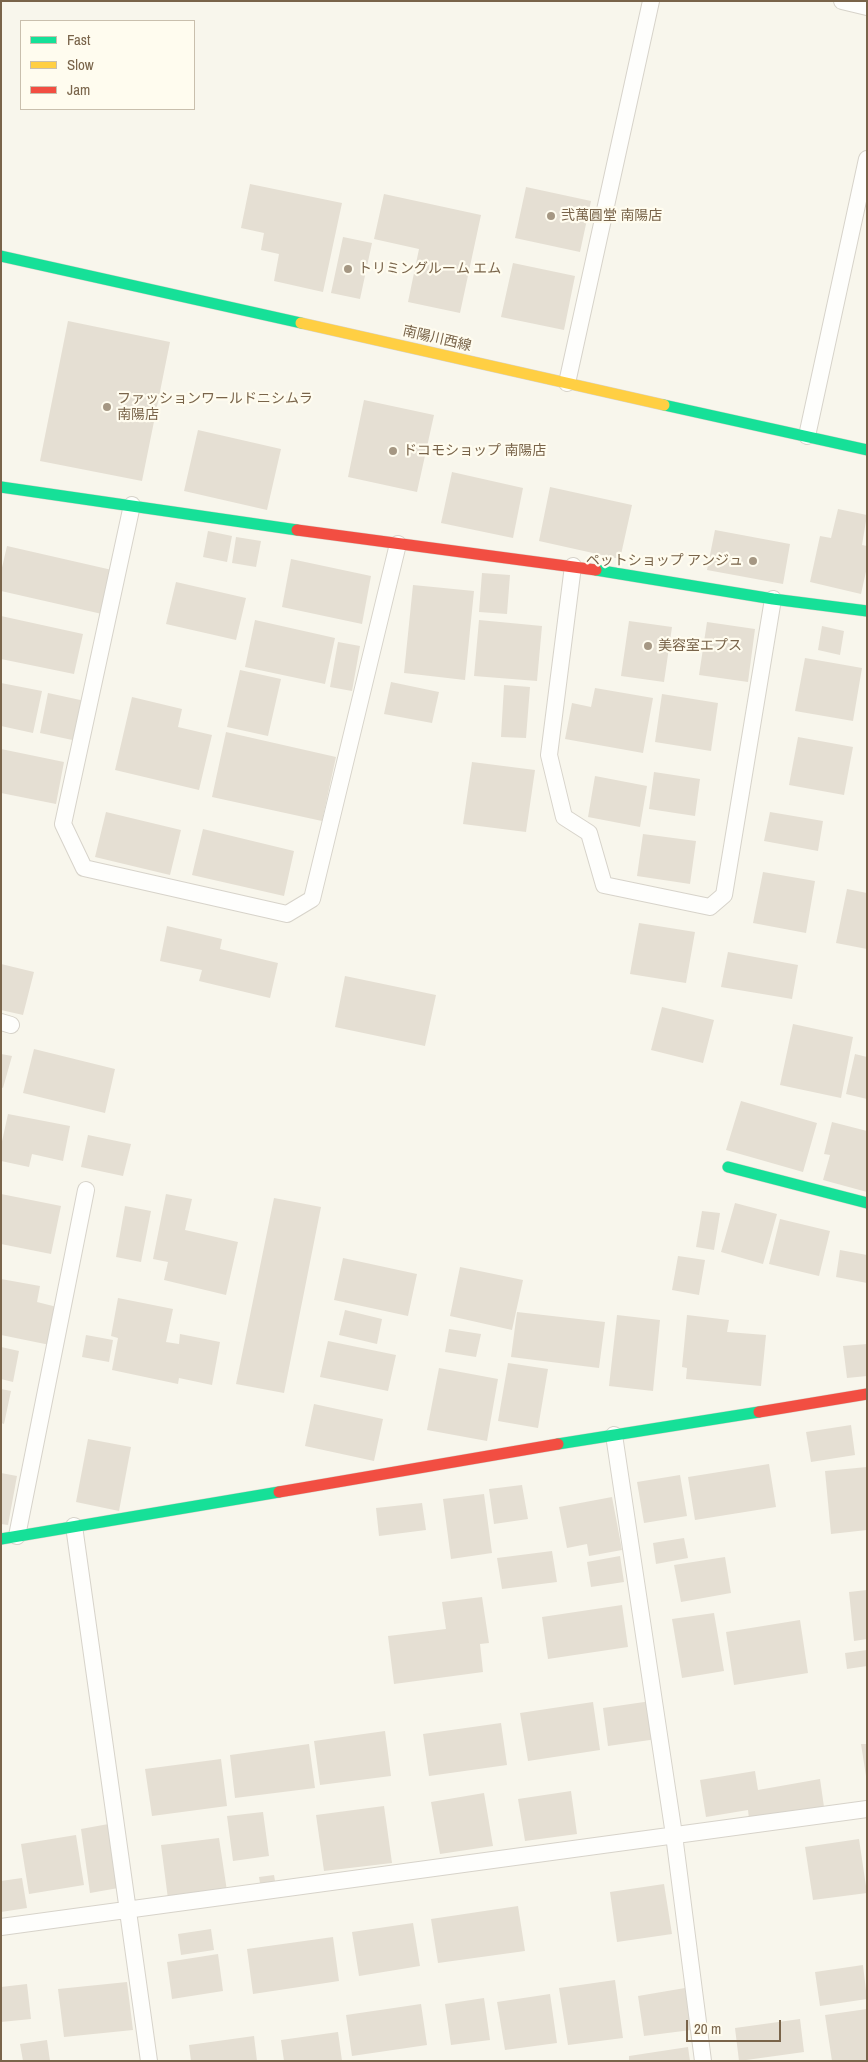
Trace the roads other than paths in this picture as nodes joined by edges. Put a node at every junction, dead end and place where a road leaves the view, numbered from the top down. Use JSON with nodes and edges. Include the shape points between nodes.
{"nodes":[{"id":1,"x":651,"y":1,"type":"edge"},
{"id":2,"x":842,"y":1,"type":"edge"},
{"id":3,"x":867,"y":7,"type":"edge"},
{"id":4,"x":867,"y":159,"type":"edge"},
{"id":5,"x":1,"y":256,"type":"edge"},
{"id":6,"x":567,"y":383,"type":"junction"},
{"id":7,"x":807,"y":436,"type":"junction"},
{"id":8,"x":867,"y":450,"type":"edge"},
{"id":9,"x":1,"y":487,"type":"edge"},
{"id":10,"x":132,"y":505,"type":"junction"},
{"id":11,"x":398,"y":544,"type":"junction"},
{"id":12,"x":572,"y":566,"type":"junction"},
{"id":13,"x":773,"y":599,"type":"junction"},
{"id":14,"x":867,"y":611,"type":"edge"},
{"id":15,"x":728,"y":1167,"type":"dead end"},
{"id":16,"x":86,"y":1190,"type":"dead end"},
{"id":17,"x":867,"y":1203,"type":"edge"},
{"id":18,"x":867,"y":1394,"type":"edge"},
{"id":19,"x":614,"y":1434,"type":"junction"},
{"id":20,"x":74,"y":1526,"type":"junction"},
{"id":21,"x":9,"y":1537,"type":"edge"},
{"id":22,"x":867,"y":1809,"type":"edge"},
{"id":23,"x":674,"y":1835,"type":"junction"},
{"id":24,"x":127,"y":1909,"type":"junction"},
{"id":25,"x":1,"y":1927,"type":"edge"},
{"id":26,"x":149,"y":2061,"type":"edge"},
{"id":27,"x":703,"y":2061,"type":"edge"}],
"edges":[{"from":1,"to":6,"type":"lane"},
{"from":2,"to":3,"type":"lane"},
{"from":4,"to":7,"type":"lane"},
{"from":5,"to":6,"type":"street","name":"南陽川西線"},
{"from":6,"to":7,"type":"street","name":"南陽川西線"},
{"from":7,"to":8,"type":"street","name":"南陽川西線"},
{"from":9,"to":10,"type":"street"},
{"from":10,"to":11,"type":"street"},
{"from":10,"to":11,"type":"lane","via":[[63,824],[84,868],[287,914],[312,899]]},
{"from":11,"to":12,"type":"street"},
{"from":12,"to":13,"type":"street"},
{"from":12,"to":13,"type":"lane","via":[[549,755],[564,817],[589,832],[604,885],[710,907],[724,895]]},
{"from":13,"to":14,"type":"street"},
{"from":15,"to":17,"type":"street"},
{"from":16,"to":21,"type":"lane"},
{"from":18,"to":19,"type":"street"},
{"from":19,"to":20,"type":"street"},
{"from":19,"to":23,"type":"lane"},
{"from":20,"to":21,"type":"street"},
{"from":20,"to":24,"type":"lane"},
{"from":22,"to":23,"type":"lane"},
{"from":23,"to":24,"type":"lane"},
{"from":23,"to":27,"type":"lane"},
{"from":24,"to":25,"type":"lane"},
{"from":24,"to":26,"type":"lane"}]}
